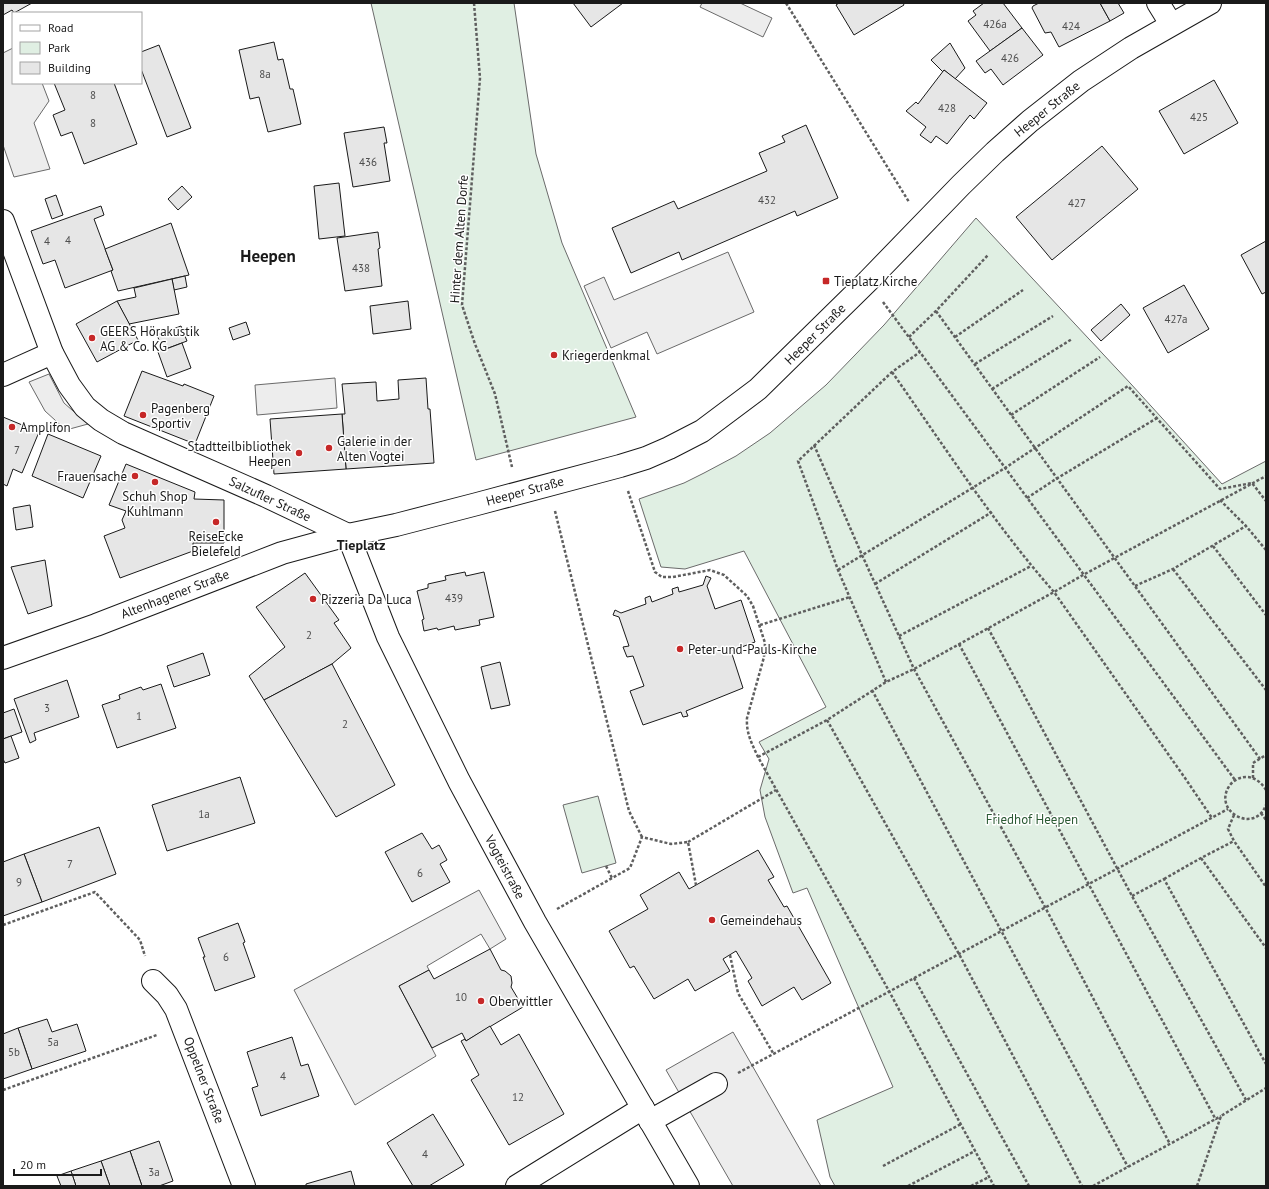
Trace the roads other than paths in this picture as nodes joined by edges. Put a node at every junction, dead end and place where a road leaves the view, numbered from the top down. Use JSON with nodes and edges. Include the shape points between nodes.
{"nodes":[{"id":1,"x":1158,"y":3,"type":"edge"},
{"id":2,"x":1210,"y":3,"type":"edge"},
{"id":3,"x":1171,"y":24,"type":"junction"},
{"id":4,"x":3,"y":221,"type":"edge"},
{"id":5,"x":52,"y":353,"type":"junction"},
{"id":6,"x":3,"y":375,"type":"edge"},
{"id":7,"x":348,"y":535,"type":"junction"},
{"id":8,"x":3,"y":658,"type":"edge"},
{"id":9,"x":153,"y":981,"type":"road end"},
{"id":10,"x":716,"y":1084,"type":"road end"},
{"id":11,"x":646,"y":1115,"type":"junction"},
{"id":12,"x":244,"y":1186,"type":"edge"},
{"id":13,"x":517,"y":1186,"type":"edge"},
{"id":14,"x":688,"y":1186,"type":"edge"}],
"edges":[{"from":1,"to":3,"type":"street"},
{"from":2,"to":3,"type":"street","name":"Heeper Straße"},
{"from":3,"to":7,"type":"street","name":"Heeper Straße","via":[[1094,71],[1030,121],[995,152],[758,389],[702,431],[652,455],[620,466],[396,525]]},
{"from":4,"to":5,"type":"street","name":"Salzufler Straße"},
{"from":5,"to":6,"type":"street"},
{"from":5,"to":7,"type":"street","name":"Salzufler Straße","via":[[78,399],[101,420],[123,433]]},
{"from":7,"to":8,"type":"street","name":"Altenhagener Straße","via":[[282,553]]},
{"from":7,"to":11,"type":"street","name":"Vogteistraße","via":[[372,601],[394,651],[459,781],[535,922]]},
{"from":9,"to":12,"type":"street","name":"Oppelner Straße","via":[[176,1009]]},
{"from":10,"to":11,"type":"street"},
{"from":11,"to":13,"type":"street"},
{"from":11,"to":14,"type":"street","name":"Vogteistraße"}]}
